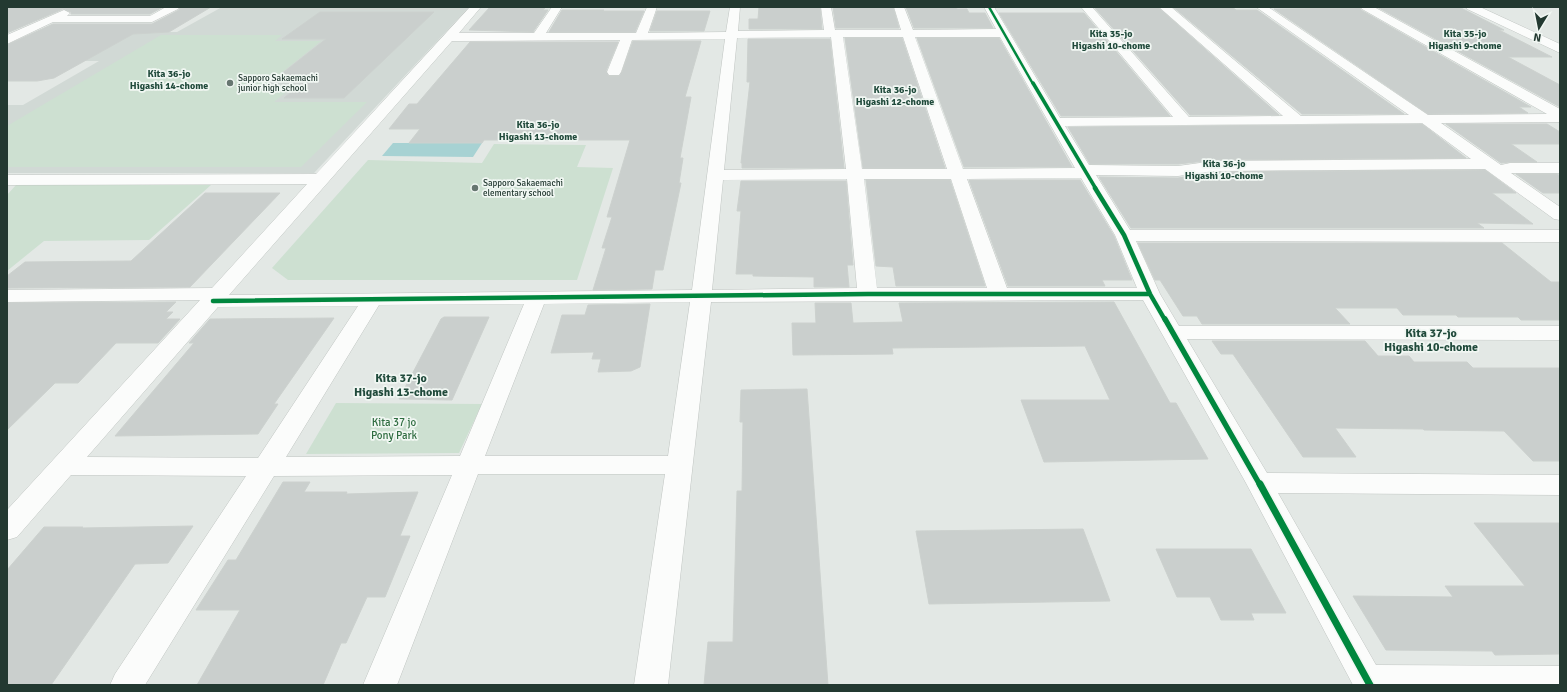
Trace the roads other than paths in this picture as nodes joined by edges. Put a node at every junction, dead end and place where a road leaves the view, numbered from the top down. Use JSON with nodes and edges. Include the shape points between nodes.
{"nodes":[{"id":1,"x":77,"y":7,"type":"edge"},
{"id":2,"x":174,"y":7,"type":"edge"},
{"id":3,"x":476,"y":7,"type":"edge"},
{"id":4,"x":558,"y":7,"type":"edge"},
{"id":5,"x":652,"y":7,"type":"edge"},
{"id":6,"x":735,"y":7,"type":"edge"},
{"id":7,"x":826,"y":7,"type":"edge"},
{"id":8,"x":899,"y":7,"type":"edge"},
{"id":9,"x":989,"y":7,"type":"edge"},
{"id":10,"x":1086,"y":7,"type":"edge"},
{"id":11,"x":1164,"y":7,"type":"edge"},
{"id":12,"x":1261,"y":7,"type":"edge"},
{"id":13,"x":1366,"y":7,"type":"edge"},
{"id":14,"x":1471,"y":7,"type":"edge"},
{"id":15,"x":51,"y":19,"type":"junction"},
{"id":16,"x":833,"y":33,"type":"junction"},
{"id":17,"x":908,"y":33,"type":"junction"},
{"id":18,"x":1004,"y":33,"type":"junction"},
{"id":19,"x":7,"y":34,"type":"edge"},
{"id":20,"x":20,"y":34,"type":"junction"},
{"id":21,"x":732,"y":35,"type":"junction"},
{"id":22,"x":538,"y":36,"type":"junction"},
{"id":23,"x":627,"y":36,"type":"junction"},
{"id":24,"x":641,"y":36,"type":"junction"},
{"id":25,"x":451,"y":37,"type":"junction"},
{"id":26,"x":7,"y":40,"type":"edge"},
{"id":27,"x":1560,"y":49,"type":"edge"},
{"id":28,"x":614,"y":72,"type":"dead end"},
{"id":29,"x":1560,"y":116,"type":"edge"},
{"id":30,"x":1425,"y":119,"type":"junction"},
{"id":31,"x":1297,"y":120,"type":"junction"},
{"id":32,"x":1185,"y":121,"type":"junction"},
{"id":33,"x":1056,"y":122,"type":"junction"},
{"id":34,"x":1494,"y":168,"type":"junction"},
{"id":35,"x":1560,"y":168,"type":"edge"},
{"id":36,"x":1086,"y":172,"type":"junction"},
{"id":37,"x":856,"y":174,"type":"junction"},
{"id":38,"x":957,"y":174,"type":"junction"},
{"id":39,"x":715,"y":175,"type":"junction"},
{"id":40,"x":323,"y":179,"type":"junction"},
{"id":41,"x":7,"y":180,"type":"edge"},
{"id":42,"x":1560,"y":215,"type":"edge"},
{"id":43,"x":1124,"y":235,"type":"junction"},
{"id":44,"x":1560,"y":236,"type":"edge"},
{"id":45,"x":868,"y":294,"type":"junction"},
{"id":46,"x":999,"y":294,"type":"junction"},
{"id":47,"x":1150,"y":294,"type":"junction"},
{"id":48,"x":7,"y":296,"type":"edge"},
{"id":49,"x":701,"y":296,"type":"junction"},
{"id":50,"x":216,"y":297,"type":"junction"},
{"id":51,"x":536,"y":298,"type":"junction"},
{"id":52,"x":373,"y":299,"type":"junction"},
{"id":53,"x":1172,"y":332,"type":"junction"},
{"id":54,"x":1560,"y":333,"type":"edge"},
{"id":55,"x":469,"y":465,"type":"junction"},
{"id":56,"x":678,"y":465,"type":"junction"},
{"id":57,"x":64,"y":466,"type":"junction"},
{"id":58,"x":267,"y":467,"type":"junction"},
{"id":59,"x":1259,"y":483,"type":"junction"},
{"id":60,"x":1560,"y":485,"type":"edge"},
{"id":61,"x":10,"y":522,"type":"edge"},
{"id":62,"x":1560,"y":681,"type":"edge"},
{"id":63,"x":1369,"y":682,"type":"edge"},
{"id":64,"x":127,"y":685,"type":"edge"},
{"id":65,"x":380,"y":685,"type":"edge"},
{"id":66,"x":651,"y":685,"type":"edge"}],
"edges":[{"from":1,"to":15,"type":"street"},
{"from":2,"to":15,"type":"street","via":[[152,19]]},
{"from":3,"to":25,"type":"street"},
{"from":4,"to":22,"type":"street"},
{"from":5,"to":24,"type":"street"},
{"from":6,"to":21,"type":"street"},
{"from":7,"to":16,"type":"street"},
{"from":8,"to":17,"type":"street"},
{"from":9,"to":18,"type":"street"},
{"from":10,"to":32,"type":"street"},
{"from":11,"to":31,"type":"street"},
{"from":12,"to":30,"type":"street"},
{"from":13,"to":29,"type":"street"},
{"from":14,"to":27,"type":"street"},
{"from":15,"to":20,"type":"street"},
{"from":16,"to":17,"type":"street"},
{"from":16,"to":21,"type":"street"},
{"from":16,"to":37,"type":"street"},
{"from":17,"to":18,"type":"street"},
{"from":17,"to":38,"type":"street"},
{"from":18,"to":33,"type":"street"},
{"from":19,"to":20,"type":"street"},
{"from":20,"to":26,"type":"street"},
{"from":21,"to":24,"type":"street"},
{"from":21,"to":39,"type":"street"},
{"from":22,"to":23,"type":"street"},
{"from":22,"to":25,"type":"street"},
{"from":23,"to":24,"type":"street"},
{"from":23,"to":28,"type":"street"},
{"from":25,"to":40,"type":"street"},
{"from":29,"to":30,"type":"street"},
{"from":30,"to":31,"type":"street"},
{"from":30,"to":34,"type":"street"},
{"from":31,"to":32,"type":"street"},
{"from":32,"to":33,"type":"street"},
{"from":33,"to":36,"type":"street"},
{"from":34,"to":35,"type":"street"},
{"from":34,"to":36,"type":"street","via":[[1214,166],[1178,171]]},
{"from":34,"to":42,"type":"street"},
{"from":36,"to":38,"type":"street"},
{"from":36,"to":43,"type":"street"},
{"from":37,"to":38,"type":"street"},
{"from":37,"to":39,"type":"street"},
{"from":37,"to":45,"type":"street"},
{"from":38,"to":46,"type":"street"},
{"from":39,"to":49,"type":"street"},
{"from":40,"to":41,"type":"street"},
{"from":40,"to":50,"type":"street"},
{"from":43,"to":44,"type":"street"},
{"from":43,"to":47,"type":"street"},
{"from":45,"to":46,"type":"street"},
{"from":45,"to":49,"type":"street"},
{"from":46,"to":47,"type":"street"},
{"from":47,"to":53,"type":"street"},
{"from":48,"to":50,"type":"street"},
{"from":49,"to":51,"type":"street"},
{"from":49,"to":56,"type":"street"},
{"from":50,"to":52,"type":"street"},
{"from":50,"to":57,"type":"street"},
{"from":51,"to":52,"type":"street"},
{"from":51,"to":55,"type":"street"},
{"from":52,"to":58,"type":"street"},
{"from":53,"to":54,"type":"street"},
{"from":53,"to":59,"type":"street"},
{"from":55,"to":56,"type":"street"},
{"from":55,"to":58,"type":"street"},
{"from":55,"to":65,"type":"street"},
{"from":56,"to":66,"type":"street"},
{"from":57,"to":58,"type":"street"},
{"from":57,"to":61,"type":"street"},
{"from":58,"to":64,"type":"street"},
{"from":59,"to":60,"type":"street"},
{"from":59,"to":63,"type":"street"},
{"from":62,"to":63,"type":"street"}]}
